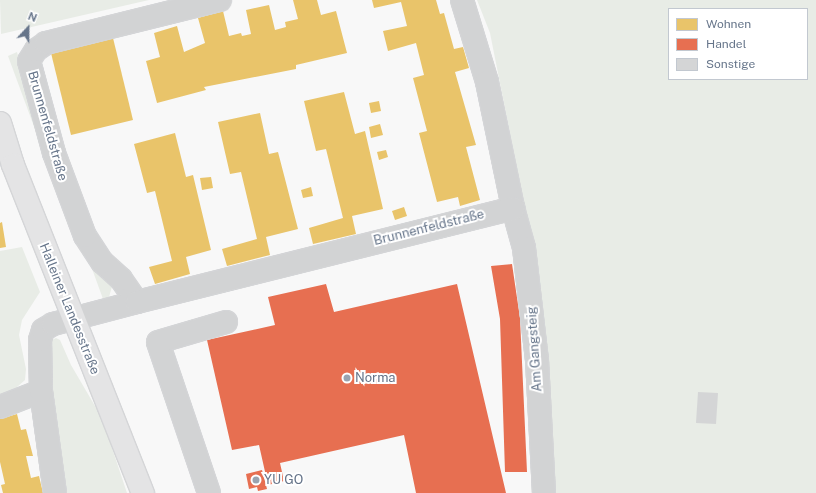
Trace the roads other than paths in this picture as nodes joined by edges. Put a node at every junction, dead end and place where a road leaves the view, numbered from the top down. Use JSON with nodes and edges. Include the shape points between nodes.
{"nodes":[{"id":1,"x":220,"y":0,"type":"edge"},
{"id":2,"x":462,"y":0,"type":"edge"},
{"id":3,"x":0,"y":123,"type":"edge"},
{"id":4,"x":513,"y":208,"type":"junction"},
{"id":5,"x":137,"y":302,"type":"junction"},
{"id":6,"x":74,"y":321,"type":"junction"},
{"id":7,"x":226,"y":322,"type":"dead end"},
{"id":8,"x":41,"y":391,"type":"junction"},
{"id":9,"x":0,"y":407,"type":"edge"},
{"id":10,"x":55,"y":493,"type":"edge"},
{"id":11,"x":143,"y":493,"type":"edge"},
{"id":12,"x":209,"y":493,"type":"edge"},
{"id":13,"x":544,"y":493,"type":"edge"}],
"edges":[{"from":1,"to":5,"type":"street","name":"Brunnenfeldstraße","via":[[46,44],[31,55],[29,61],[54,153],[85,236],[102,262],[121,278]]},
{"from":2,"to":4,"type":"street","via":[[487,82]]},
{"from":3,"to":6,"type":"main road","name":"Halleiner Landesstraße","via":[[13,165]]},
{"from":4,"to":5,"type":"street","name":"Brunnenfeldstraße"},
{"from":4,"to":13,"type":"street","name":"Am Gangsteig","via":[[524,248],[532,304]]},
{"from":5,"to":6,"type":"street","name":"Brunnenfeldstraße"},
{"from":6,"to":8,"type":"street","name":"Brunnenfeldstraße","via":[[53,324],[43,330],[40,340]]},
{"from":6,"to":11,"type":"main road","name":"Halleiner Landesstraße"},
{"from":7,"to":12,"type":"street","via":[[158,342]]},
{"from":8,"to":9,"type":"street"},
{"from":8,"to":10,"type":"street"}]}
